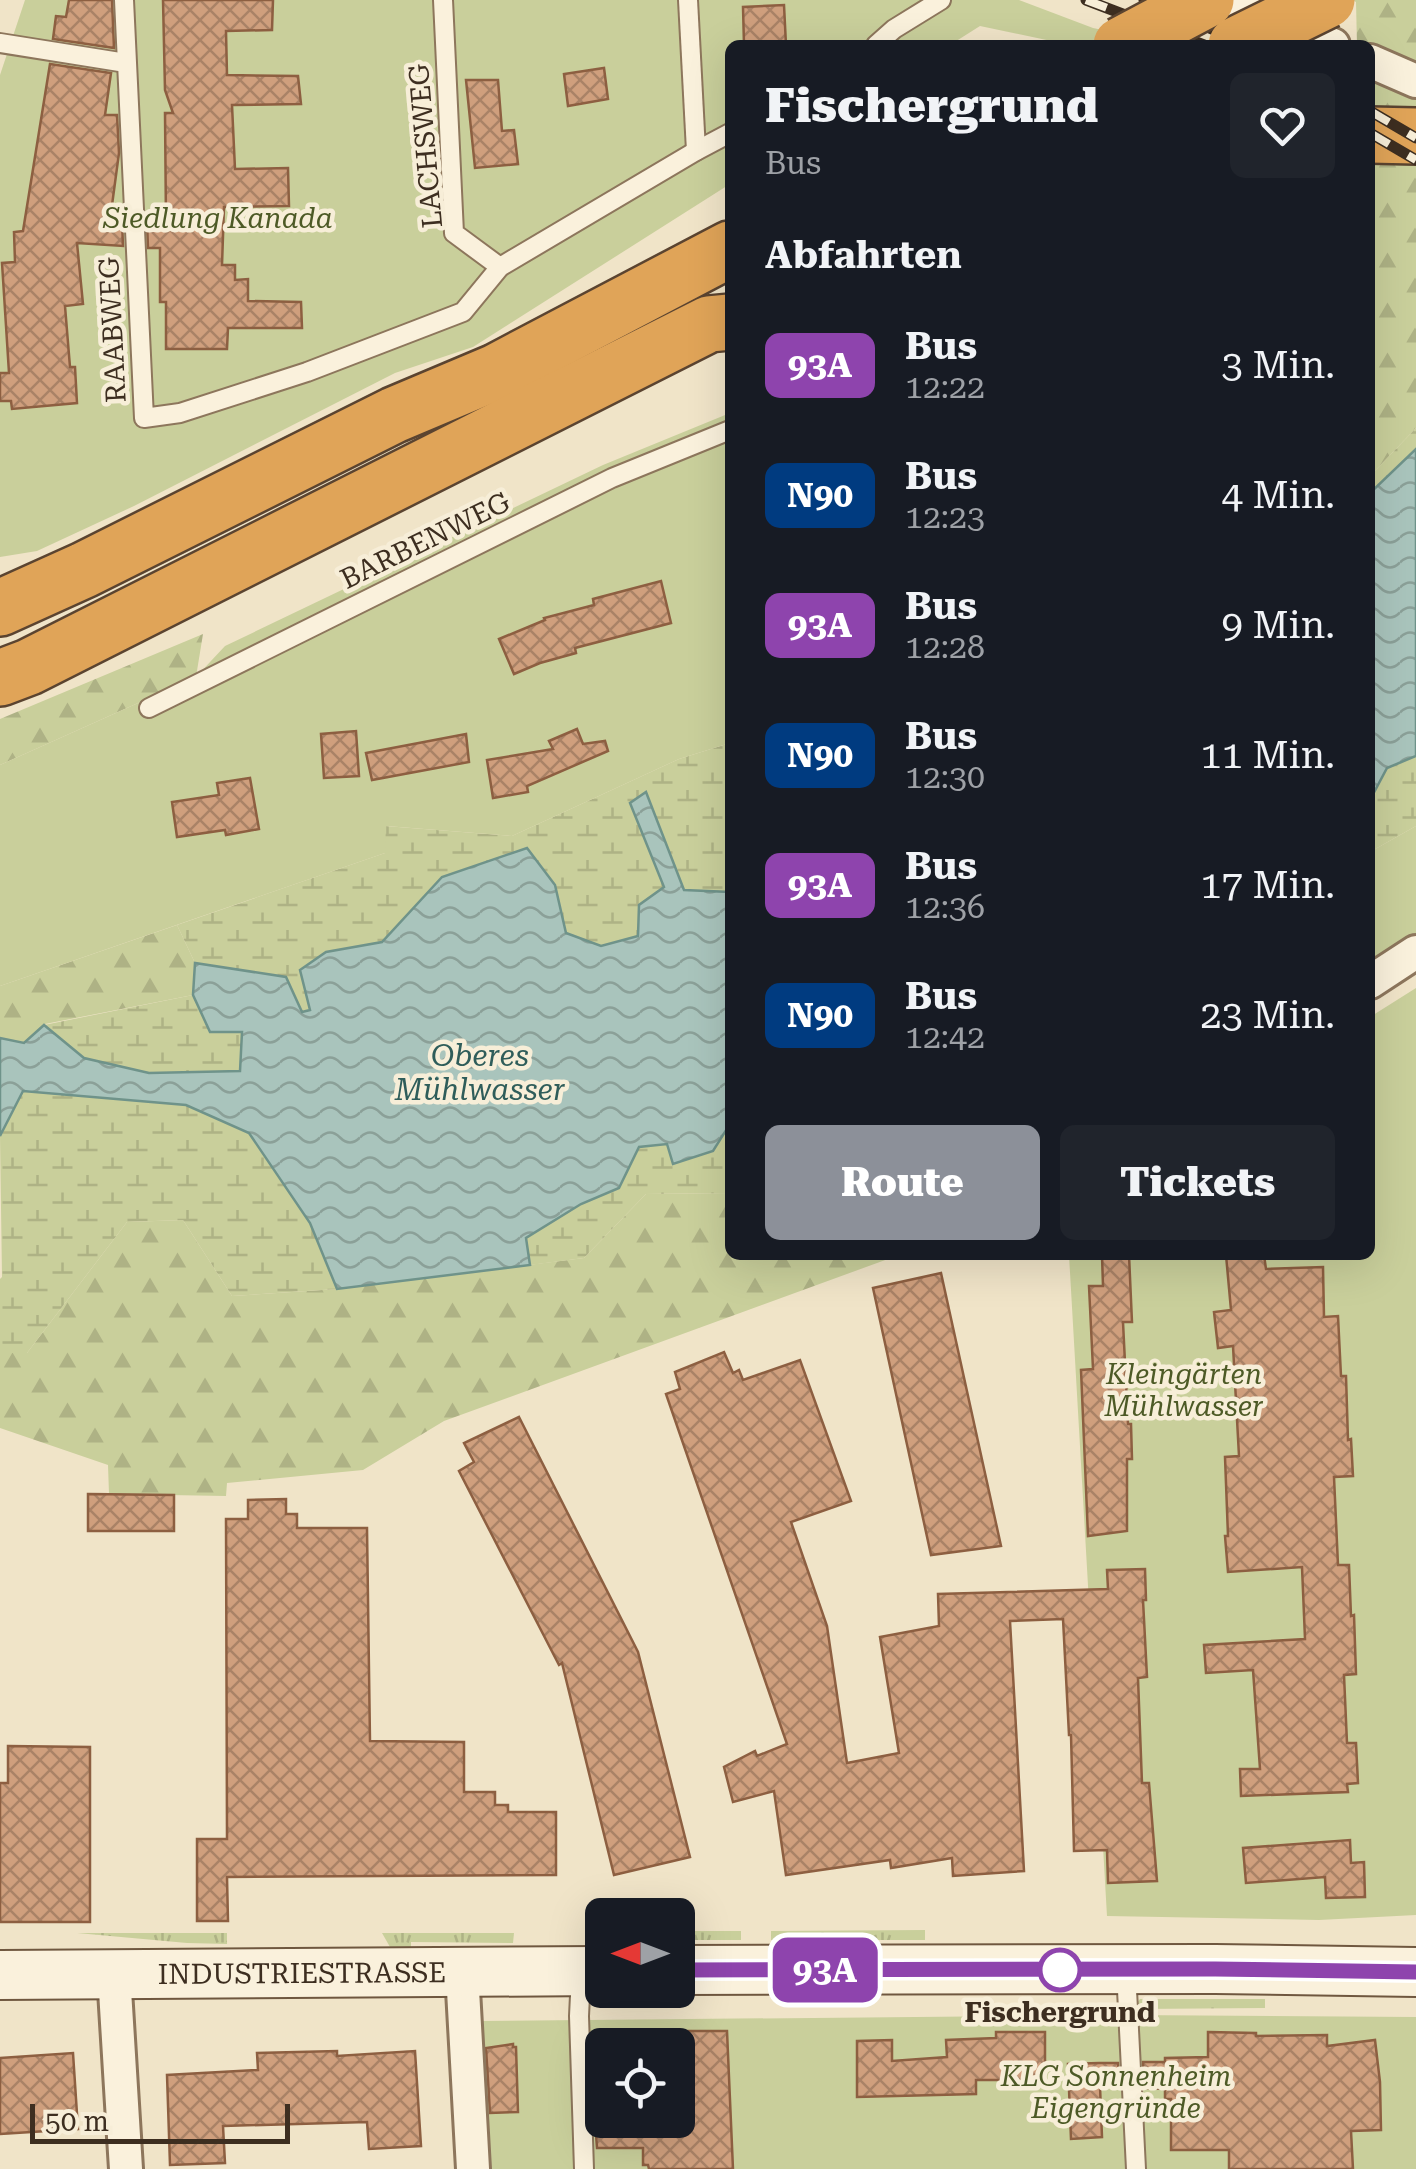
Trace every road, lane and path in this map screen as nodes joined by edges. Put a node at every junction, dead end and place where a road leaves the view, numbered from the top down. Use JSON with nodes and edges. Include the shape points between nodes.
{"nodes":[{"id":1,"x":124,"y":0,"type":"edge"},
{"id":2,"x":442,"y":0,"type":"edge"},
{"id":3,"x":688,"y":0,"type":"edge"},
{"id":4,"x":941,"y":0,"type":"edge"},
{"id":5,"x":1152,"y":0,"type":"edge"},
{"id":6,"x":1206,"y":0,"type":"edge"},
{"id":7,"x":1229,"y":0,"type":"edge"},
{"id":8,"x":1326,"y":0,"type":"edge"},
{"id":9,"x":882,"y":40,"type":"edge"},
{"id":10,"x":1145,"y":40,"type":"edge"},
{"id":11,"x":1150,"y":40,"type":"edge"},
{"id":12,"x":1246,"y":40,"type":"edge"},
{"id":13,"x":1321,"y":40,"type":"edge"},
{"id":14,"x":0,"y":43,"type":"edge"},
{"id":15,"x":126,"y":63,"type":"junction"},
{"id":16,"x":1375,"y":63,"type":"edge"},
{"id":17,"x":1416,"y":81,"type":"edge"},
{"id":18,"x":1375,"y":134,"type":"edge"},
{"id":19,"x":725,"y":136,"type":"edge"},
{"id":20,"x":1416,"y":136,"type":"edge"},
{"id":21,"x":696,"y":150,"type":"junction"},
{"id":22,"x":725,"y":252,"type":"edge"},
{"id":23,"x":500,"y":267,"type":"junction"},
{"id":24,"x":723,"y":316,"type":"edge"},
{"id":25,"x":725,"y":432,"type":"edge"},
{"id":26,"x":84,"y":570,"type":"junction"},
{"id":27,"x":0,"y":592,"type":"edge"},
{"id":28,"x":0,"y":608,"type":"edge"},
{"id":29,"x":0,"y":678,"type":"edge"},
{"id":30,"x":150,"y":708,"type":"dead end"},
{"id":31,"x":1416,"y":952,"type":"edge"},
{"id":32,"x":1375,"y":979,"type":"edge"},
{"id":33,"x":1126,"y":1969,"type":"junction"},
{"id":34,"x":695,"y":1970,"type":"edge"},
{"id":35,"x":585,"y":1971,"type":"edge"},
{"id":36,"x":462,"y":1972,"type":"junction"},
{"id":37,"x":1416,"y":1972,"type":"edge"},
{"id":38,"x":0,"y":1974,"type":"edge"},
{"id":39,"x":114,"y":1974,"type":"junction"},
{"id":40,"x":585,"y":1997,"type":"edge"},
{"id":41,"x":126,"y":2169,"type":"edge"},
{"id":42,"x":473,"y":2169,"type":"edge"},
{"id":43,"x":584,"y":2169,"type":"edge"},
{"id":44,"x":1136,"y":2169,"type":"edge"}],
"edges":[{"from":1,"to":15,"type":"lane","name":"RAABWEG"},
{"from":2,"to":23,"type":"lane","name":"LACHSWEG","via":[[454,234]]},
{"from":3,"to":21,"type":"lane"},
{"from":4,"to":9,"type":"lane"},
{"from":5,"to":10,"type":"lane"},
{"from":6,"to":11,"type":"highway","bridge":true},
{"from":7,"to":13,"type":"street"},
{"from":8,"to":12,"type":"highway","bridge":true},
{"from":14,"to":15,"type":"lane"},
{"from":15,"to":23,"type":"lane","name":"RAABWEG","via":[[144,418],[307,372],[463,312]]},
{"from":16,"to":17,"type":"street"},
{"from":18,"to":20,"type":"highway"},
{"from":19,"to":21,"type":"lane"},
{"from":21,"to":23,"type":"lane"},
{"from":22,"to":26,"type":"highway","via":[[496,372],[394,415]]},
{"from":24,"to":29,"type":"highway"},
{"from":25,"to":30,"type":"lane","name":"BARBENWEG","via":[[612,478]]},
{"from":26,"to":27,"type":"highway"},
{"from":26,"to":28,"type":"highway"},
{"from":31,"to":32,"type":"street"},
{"from":33,"to":34,"type":"street"},
{"from":33,"to":37,"type":"street"},
{"from":33,"to":44,"type":"lane"},
{"from":35,"to":36,"type":"street","name":"INDUSTRIESTRASSE"},
{"from":36,"to":39,"type":"street","name":"INDUSTRIESTRASSE"},
{"from":36,"to":42,"type":"street"},
{"from":38,"to":39,"type":"street","name":"INDUSTRIESTRASSE"},
{"from":39,"to":41,"type":"street"},
{"from":40,"to":43,"type":"lane"}]}
